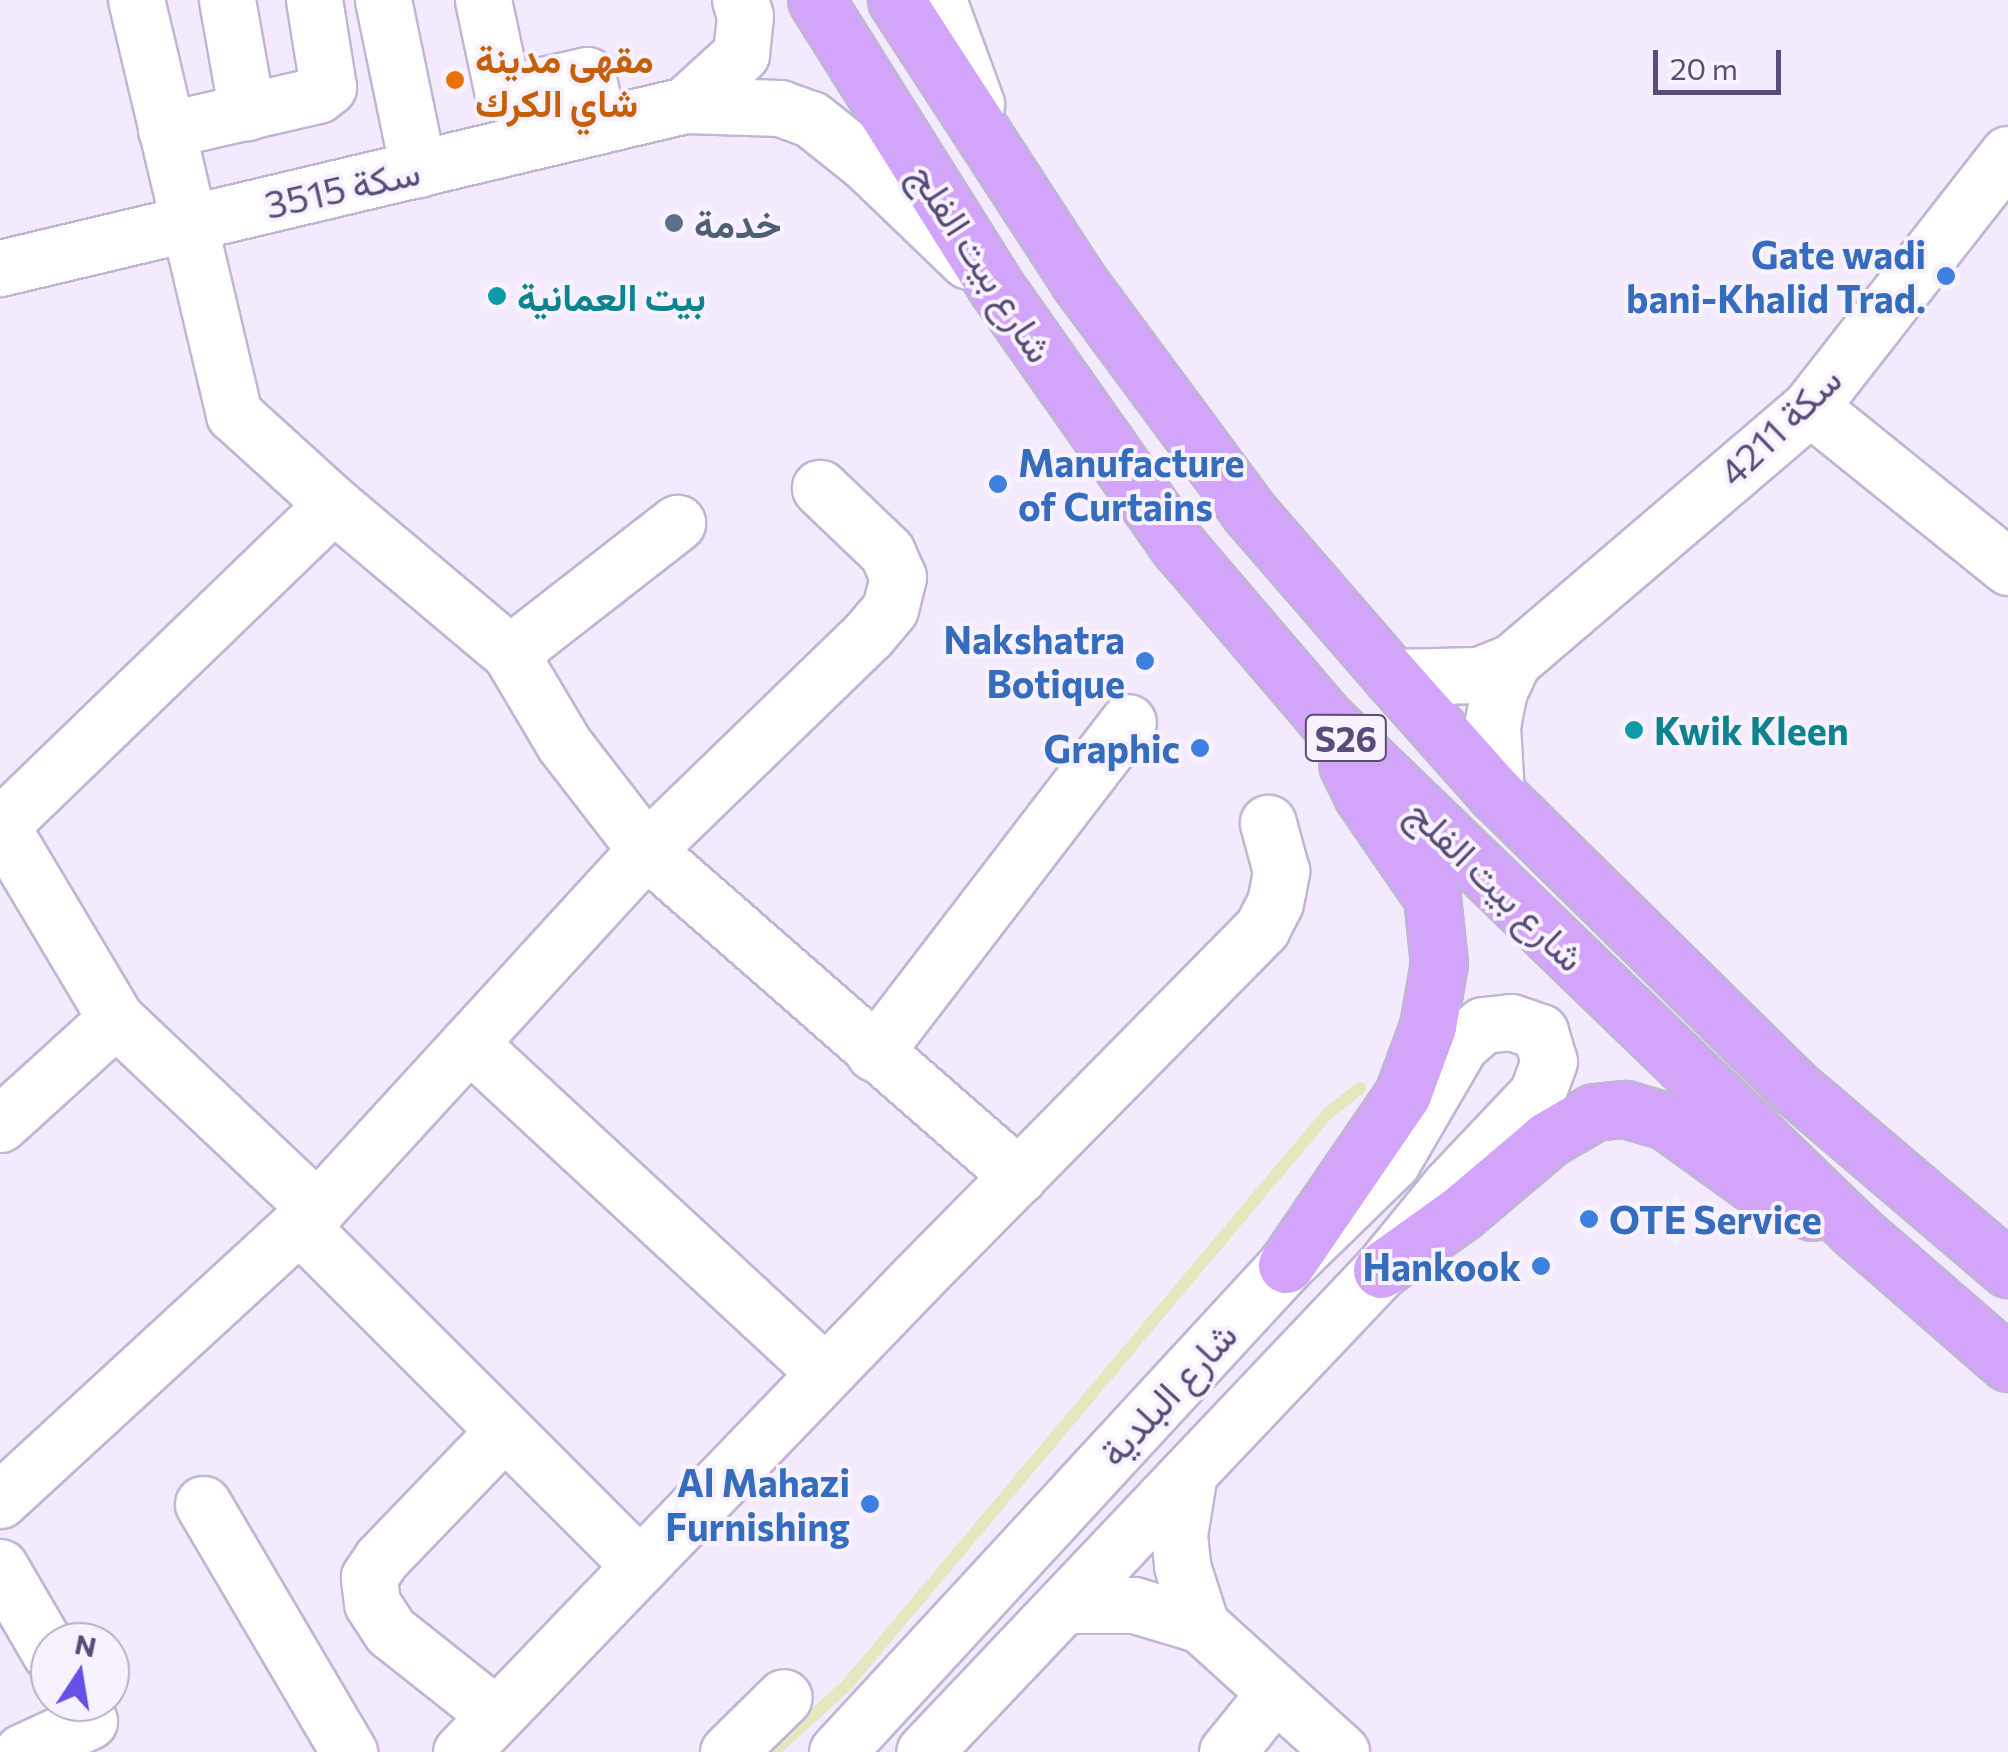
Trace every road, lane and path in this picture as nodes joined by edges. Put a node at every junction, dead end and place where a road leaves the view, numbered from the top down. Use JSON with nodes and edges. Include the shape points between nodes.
{"nodes":[{"id":1,"x":136,"y":0,"type":"edge"},
{"id":2,"x":227,"y":0,"type":"edge"},
{"id":3,"x":314,"y":0,"type":"edge"},
{"id":4,"x":382,"y":0,"type":"edge"},
{"id":5,"x":483,"y":0,"type":"edge"},
{"id":6,"x":740,"y":0,"type":"edge"},
{"id":7,"x":816,"y":0,"type":"edge"},
{"id":8,"x":896,"y":0,"type":"edge"},
{"id":9,"x":938,"y":0,"type":"edge"},
{"id":10,"x":685,"y":105,"type":"junction"},
{"id":11,"x":247,"y":112,"type":"junction"},
{"id":12,"x":509,"y":120,"type":"junction"},
{"id":13,"x":166,"y":130,"type":"junction"},
{"id":14,"x":992,"y":150,"type":"junction"},
{"id":15,"x":2008,"y":154,"type":"edge"},
{"id":16,"x":418,"y":169,"type":"junction"},
{"id":17,"x":187,"y":223,"type":"junction"},
{"id":18,"x":0,"y":268,"type":"edge"},
{"id":19,"x":996,"y":288,"type":"junction"},
{"id":20,"x":1810,"y":407,"type":"junction"},
{"id":21,"x":820,"y":488,"type":"dead end"},
{"id":22,"x":333,"y":504,"type":"junction"},
{"id":23,"x":677,"y":523,"type":"dead end"},
{"id":24,"x":2008,"y":568,"type":"edge"},
{"id":25,"x":510,"y":652,"type":"junction"},
{"id":26,"x":1513,"y":661,"type":"junction"},
{"id":27,"x":1392,"y":677,"type":"junction"},
{"id":28,"x":1324,"y":717,"type":"junction"},
{"id":29,"x":1128,"y":722,"type":"dead end"},
{"id":30,"x":1496,"y":794,"type":"junction"},
{"id":31,"x":1268,"y":823,"type":"dead end"},
{"id":32,"x":1,"y":826,"type":"edge"},
{"id":33,"x":646,"y":850,"type":"junction"},
{"id":34,"x":116,"y":1020,"type":"junction"},
{"id":35,"x":469,"y":1044,"type":"junction"},
{"id":36,"x":874,"y":1053,"type":"junction"},
{"id":37,"x":0,"y":1124,"type":"edge"},
{"id":38,"x":1018,"y":1176,"type":"junction"},
{"id":39,"x":308,"y":1217,"type":"junction"},
{"id":40,"x":1856,"y":1232,"type":"junction"},
{"id":41,"x":1286,"y":1264,"type":"junction"},
{"id":42,"x":2008,"y":1269,"type":"edge"},
{"id":43,"x":1381,"y":1270,"type":"junction"},
{"id":44,"x":2008,"y":1363,"type":"edge"},
{"id":45,"x":825,"y":1373,"type":"junction"},
{"id":46,"x":504,"y":1430,"type":"junction"},
{"id":47,"x":1189,"y":1473,"type":"junction"},
{"id":48,"x":0,"y":1500,"type":"edge"},
{"id":49,"x":203,"y":1504,"type":"dead end"},
{"id":50,"x":640,"y":1566,"type":"junction"},
{"id":51,"x":0,"y":1567,"type":"edge"},
{"id":52,"x":1064,"y":1605,"type":"junction"},
{"id":53,"x":32,"y":1622,"type":"edge"},
{"id":54,"x":1201,"y":1625,"type":"junction"},
{"id":55,"x":1275,"y":1694,"type":"junction"},
{"id":56,"x":784,"y":1698,"type":"dead end"},
{"id":57,"x":92,"y":1725,"type":"edge"},
{"id":58,"x":478,"y":1734,"type":"edge"},
{"id":59,"x":22,"y":1752,"type":"edge"},
{"id":60,"x":349,"y":1752,"type":"edge"},
{"id":61,"x":728,"y":1752,"type":"edge"},
{"id":62,"x":836,"y":1752,"type":"edge"},
{"id":63,"x":924,"y":1752,"type":"edge"},
{"id":64,"x":1227,"y":1752,"type":"edge"},
{"id":65,"x":1341,"y":1752,"type":"edge"}],
"edges":[{"from":1,"to":13,"type":"street"},
{"from":2,"to":11,"type":"street"},
{"from":3,"to":11,"type":"street","via":[[328,87]]},
{"from":4,"to":16,"type":"street"},
{"from":5,"to":12,"type":"street"},
{"from":6,"to":10,"type":"street","name":"سكة 3515","via":[[741,54]]},
{"from":7,"to":19,"type":"main road","name":"شارع بيت الفلج","number":"S26"},
{"from":8,"to":14,"type":"main road","name":"شارع بيت الفلج","number":"S26"},
{"from":9,"to":14,"type":"street"},
{"from":10,"to":12,"type":"street","name":"سكة 3515","via":[[599,126]]},
{"from":10,"to":19,"type":"street","name":"سكة 3515","via":[[780,108],[811,119]]},
{"from":11,"to":13,"type":"street"},
{"from":12,"to":16,"type":"street","name":"سكة 3515"},
{"from":13,"to":17,"type":"street"},
{"from":14,"to":27,"type":"main road","name":"شارع بيت الفلج","number":"S26","via":[[1079,282],[1249,512]]},
{"from":15,"to":20,"type":"street","name":"سكة 4211"},
{"from":16,"to":17,"type":"street","name":"سكة 3515"},
{"from":17,"to":18,"type":"street","name":"سكة 3515"},
{"from":17,"to":22,"type":"street","via":[[234,414]]},
{"from":19,"to":28,"type":"main road","name":"شارع بيت الفلج","number":"S26","via":[[1179,547]]},
{"from":20,"to":24,"type":"street"},
{"from":20,"to":26,"type":"street","name":"سكة 4211"},
{"from":21,"to":33,"type":"street","via":[[887,552],[898,577],[890,608]]},
{"from":22,"to":25,"type":"street"},
{"from":22,"to":32,"type":"street"},
{"from":23,"to":25,"type":"street"},
{"from":25,"to":33,"type":"street","via":[[564,744]]},
{"from":26,"to":27,"type":"street","name":"سكة 4211","via":[[1480,675]]},
{"from":26,"to":30,"type":"street","name":"سكة 4211","via":[[1492,726]]},
{"from":27,"to":30,"type":"main road","name":"شارع بيت الفلج","number":"S26"},
{"from":28,"to":40,"type":"main road","name":"شارع بيت الفلج","number":"S26"},
{"from":28,"to":41,"type":"main road","via":[[1362,795],[1432,898],[1439,963],[1428,1026],[1403,1094]]},
{"from":29,"to":36,"type":"street"},
{"from":30,"to":42,"type":"main road","name":"شارع بيت الفلج","number":"S26","via":[[1794,1087]]},
{"from":31,"to":38,"type":"street","via":[[1281,871],[1262,928]]},
{"from":32,"to":34,"type":"street"},
{"from":33,"to":35,"type":"street"},
{"from":33,"to":36,"type":"street"},
{"from":34,"to":37,"type":"street"},
{"from":34,"to":39,"type":"street"},
{"from":35,"to":39,"type":"street"},
{"from":35,"to":45,"type":"street"},
{"from":36,"to":38,"type":"street"},
{"from":38,"to":45,"type":"street"},
{"from":39,"to":46,"type":"street"},
{"from":39,"to":48,"type":"street"},
{"from":40,"to":43,"type":"main road","via":[[1758,1188],[1666,1122],[1625,1109],[1594,1112],[1548,1140]]},
{"from":40,"to":44,"type":"main road","name":"شارع بيت الفلج","number":"S26"},
{"from":41,"to":43,"type":"street","name":"شارع البلدية","via":[[1392,1162],[1460,1046],[1483,1025],[1511,1022],[1540,1032],[1550,1061],[1536,1094]]},
{"from":41,"to":62,"type":"street","name":"شارع البلدية"},
{"from":43,"to":47,"type":"street","name":"شارع البلدية"},
{"from":45,"to":50,"type":"street"},
{"from":46,"to":50,"type":"street"},
{"from":46,"to":58,"type":"street","via":[[369,1577],[372,1603],[390,1631]]},
{"from":47,"to":52,"type":"street","name":"شارع البلدية"},
{"from":47,"to":54,"type":"street","via":[[1179,1534]]},
{"from":49,"to":60,"type":"street"},
{"from":50,"to":58,"type":"street"},
{"from":51,"to":53,"type":"street"},
{"from":52,"to":54,"type":"street","via":[[1134,1605]]},
{"from":52,"to":63,"type":"street","name":"شارع البلدية"},
{"from":54,"to":55,"type":"street"},
{"from":55,"to":64,"type":"street"},
{"from":55,"to":65,"type":"street"},
{"from":56,"to":61,"type":"street"},
{"from":57,"to":59,"type":"street"}]}
